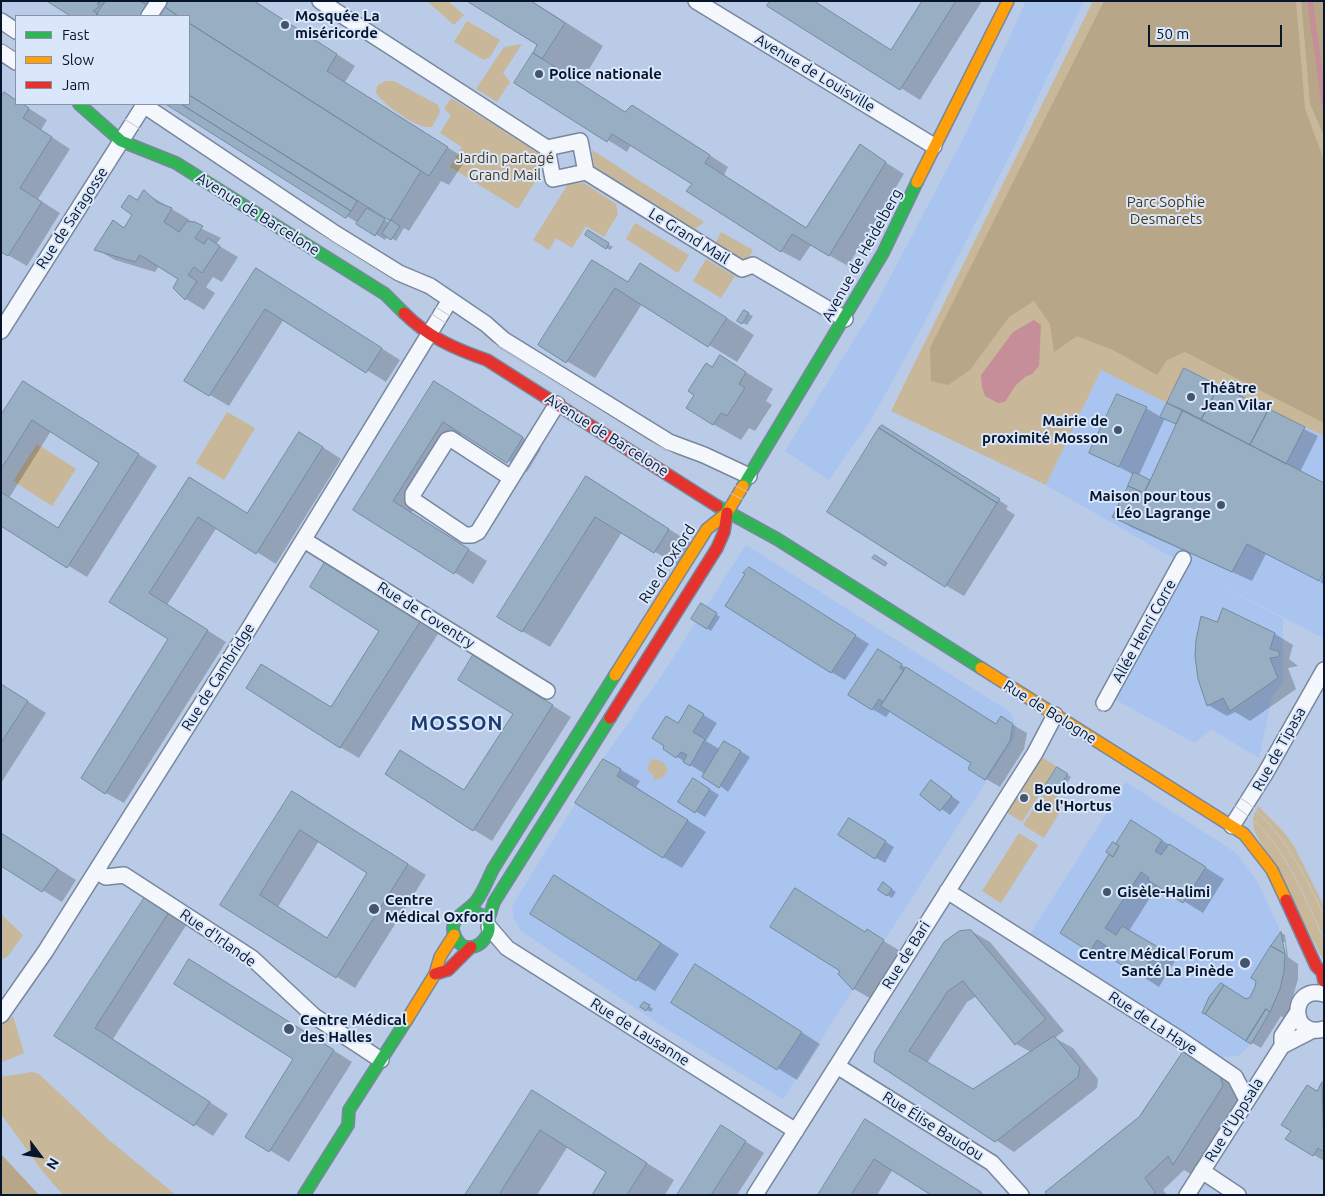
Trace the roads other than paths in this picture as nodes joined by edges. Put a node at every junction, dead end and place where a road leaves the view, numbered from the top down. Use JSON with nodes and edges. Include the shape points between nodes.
{"nodes":[{"id":1,"x":158,"y":1,"type":"edge"},
{"id":2,"x":320,"y":1,"type":"edge"},
{"id":3,"x":696,"y":1,"type":"edge"},
{"id":4,"x":1008,"y":1,"type":"edge"},
{"id":5,"x":150,"y":15,"type":"edge"},
{"id":6,"x":1,"y":21,"type":"edge"},
{"id":7,"x":15,"y":30,"type":"edge"},
{"id":8,"x":1,"y":52,"type":"edge"},
{"id":9,"x":15,"y":61,"type":"edge"},
{"id":10,"x":79,"y":105,"type":"edge"},
{"id":11,"x":142,"y":105,"type":"edge"},
{"id":12,"x":144,"y":105,"type":"edge"},
{"id":13,"x":121,"y":141,"type":"junction"},
{"id":14,"x":934,"y":146,"type":"junction"},
{"id":15,"x":547,"y":148,"type":"junction"},
{"id":16,"x":586,"y":172,"type":"junction"},
{"id":17,"x":450,"y":300,"type":"junction"},
{"id":18,"x":845,"y":319,"type":"junction"},
{"id":19,"x":1,"y":331,"type":"edge"},
{"id":20,"x":430,"y":335,"type":"junction"},
{"id":21,"x":557,"y":404,"type":"junction"},
{"id":22,"x":749,"y":476,"type":"junction"},
{"id":23,"x":511,"y":478,"type":"junction"},
{"id":24,"x":727,"y":513,"type":"junction"},
{"id":25,"x":304,"y":540,"type":"junction"},
{"id":26,"x":1183,"y":559,"type":"dead end"},
{"id":27,"x":1324,"y":670,"type":"edge"},
{"id":28,"x":548,"y":691,"type":"dead end"},
{"id":29,"x":1104,"y":703,"type":"dead end"},
{"id":30,"x":1055,"y":715,"type":"junction"},
{"id":31,"x":1232,"y":826,"type":"junction"},
{"id":32,"x":96,"y":870,"type":"junction"},
{"id":33,"x":946,"y":891,"type":"junction"},
{"id":34,"x":467,"y":911,"type":"junction"},
{"id":35,"x":489,"y":924,"type":"junction"},
{"id":36,"x":454,"y":935,"type":"junction"},
{"id":37,"x":471,"y":948,"type":"junction"},
{"id":38,"x":1316,"y":966,"type":"junction"},
{"id":39,"x":435,"y":974,"type":"junction"},
{"id":40,"x":1324,"y":981,"type":"edge"},
{"id":41,"x":1324,"y":994,"type":"edge"},
{"id":42,"x":1306,"y":995,"type":"junction"},
{"id":43,"x":1297,"y":1013,"type":"junction"},
{"id":44,"x":1,"y":1015,"type":"edge"},
{"id":45,"x":1321,"y":1030,"type":"edge"},
{"id":46,"x":1282,"y":1046,"type":"junction"},
{"id":47,"x":381,"y":1060,"type":"junction"},
{"id":48,"x":837,"y":1066,"type":"junction"},
{"id":49,"x":1248,"y":1100,"type":"junction"},
{"id":50,"x":349,"y":1110,"type":"junction"},
{"id":51,"x":336,"y":1117,"type":"dead end"},
{"id":52,"x":796,"y":1131,"type":"junction"},
{"id":53,"x":1202,"y":1171,"type":"junction"},
{"id":54,"x":304,"y":1195,"type":"edge"},
{"id":55,"x":755,"y":1195,"type":"edge"},
{"id":56,"x":1021,"y":1195,"type":"edge"},
{"id":57,"x":1187,"y":1195,"type":"edge"},
{"id":58,"x":1238,"y":1195,"type":"edge"}],
"edges":[{"from":1,"to":5,"type":"street"},
{"from":2,"to":15,"type":"street"},
{"from":3,"to":14,"type":"street","name":"Avenue de Louisville"},
{"from":4,"to":14,"type":"street","name":"Avenue de Heidelberg"},
{"from":6,"to":7,"type":"street"},
{"from":8,"to":9,"type":"street"},
{"from":10,"to":13,"type":"street","name":"Avenue de Barcelone"},
{"from":11,"to":13,"type":"street","name":"Rue de Saragosse"},
{"from":12,"to":17,"type":"street","name":"Avenue de Barcelone","via":[[336,234]]},
{"from":13,"to":19,"type":"street","name":"Rue de Saragosse"},
{"from":13,"to":20,"type":"street","name":"Avenue de Barcelone","via":[[176,163],[206,181],[385,294],[403,314]]},
{"from":14,"to":18,"type":"street","name":"Avenue de Heidelberg","via":[[887,245]]},
{"from":15,"to":16,"type":"street","via":[[553,179]]},
{"from":15,"to":16,"type":"street","via":[[580,140]]},
{"from":16,"to":18,"type":"street","name":"Le Grand Mail","via":[[742,268],[753,266]]},
{"from":17,"to":20,"type":"street"},
{"from":17,"to":22,"type":"street","name":"Avenue de Barcelone","via":[[504,340],[636,423],[669,442]]},
{"from":18,"to":22,"type":"street","name":"Avenue de Heidelberg"},
{"from":20,"to":21,"type":"street","name":"Avenue de Barcelone","via":[[452,348],[487,360]]},
{"from":20,"to":25,"type":"street","name":"Rue de Cambridge"},
{"from":21,"to":23,"type":"street"},
{"from":21,"to":24,"type":"street","name":"Avenue de Barcelone"},
{"from":22,"to":24,"type":"street","name":"Avenue de Heidelberg"},
{"from":23,"to":23,"type":"street","via":[[478,532],[472,536],[465,535],[413,500],[413,494],[447,440],[451,439]]},
{"from":24,"to":30,"type":"street","name":"Rue de Bologne","via":[[777,539]]},
{"from":24,"to":34,"type":"street","name":"Rue d'Oxford","via":[[701,538],[476,902]]},
{"from":24,"to":35,"type":"street","name":"Rue d'Oxford","via":[[717,548],[508,878],[494,902]]},
{"from":25,"to":28,"type":"street","name":"Rue de Coventry"},
{"from":25,"to":32,"type":"street","name":"Rue de Cambridge"},
{"from":26,"to":29,"type":"street","name":"Allée Henri Corre"},
{"from":27,"to":31,"type":"street","name":"Rue de Tipasa"},
{"from":30,"to":31,"type":"street","name":"Rue de Bologne"},
{"from":30,"to":33,"type":"street","name":"Rue de Bari","via":[[1035,753]]},
{"from":31,"to":38,"type":"street","name":"Rue de Bologne","via":[[1251,842],[1272,870]]},
{"from":32,"to":44,"type":"street","name":"Rue de Cambridge"},
{"from":32,"to":47,"type":"street","name":"Rue d'Irlande","via":[[106,878],[124,875],[252,958],[314,1016]]},
{"from":33,"to":48,"type":"street","name":"Rue de Bari"},
{"from":33,"to":49,"type":"street","name":"Rue de La Haye","via":[[1235,1077]]},
{"from":34,"to":35,"type":"street","via":[[479,912]]},
{"from":34,"to":36,"type":"street","name":"Rue d'Oxford","via":[[455,920]]},
{"from":35,"to":37,"type":"street","name":"Rue d'Oxford","via":[[487,939]]},
{"from":35,"to":52,"type":"street","name":"Rue de Lausanne","via":[[508,948]]},
{"from":36,"to":37,"type":"street","via":[[460,944]]},
{"from":36,"to":39,"type":"street","name":"Rue d'Oxford","via":[[440,957]]},
{"from":37,"to":39,"type":"street","name":"Rue d'Oxford","via":[[448,970]]},
{"from":38,"to":40,"type":"street","name":"Rue de Bologne"},
{"from":38,"to":42,"type":"street"},
{"from":39,"to":47,"type":"street","name":"Rue d'Oxford"},
{"from":41,"to":42,"type":"street"},
{"from":42,"to":43,"type":"street","name":"Rue d'Uppsala","via":[[1299,1003]]},
{"from":43,"to":45,"type":"street","via":[[1302,1024]]},
{"from":43,"to":46,"type":"street","name":"Rue d'Uppsala","via":[[1282,1036]]},
{"from":45,"to":46,"type":"street"},
{"from":46,"to":49,"type":"street","name":"Rue d'Uppsala"},
{"from":47,"to":50,"type":"street","name":"Rue d'Oxford"},
{"from":48,"to":52,"type":"street","name":"Rue de Bari"},
{"from":48,"to":56,"type":"street","name":"Rue Élise Baudou","via":[[992,1163]]},
{"from":49,"to":53,"type":"street","name":"Rue d'Uppsala"},
{"from":50,"to":51,"type":"street","name":"Rue d'Oxford"},
{"from":50,"to":54,"type":"street","name":"Rue d'Oxford","via":[[348,1125]]},
{"from":52,"to":55,"type":"street","name":"Rue de Bari"},
{"from":53,"to":57,"type":"street","name":"Rue d'Uppsala"},
{"from":53,"to":58,"type":"street"}]}
